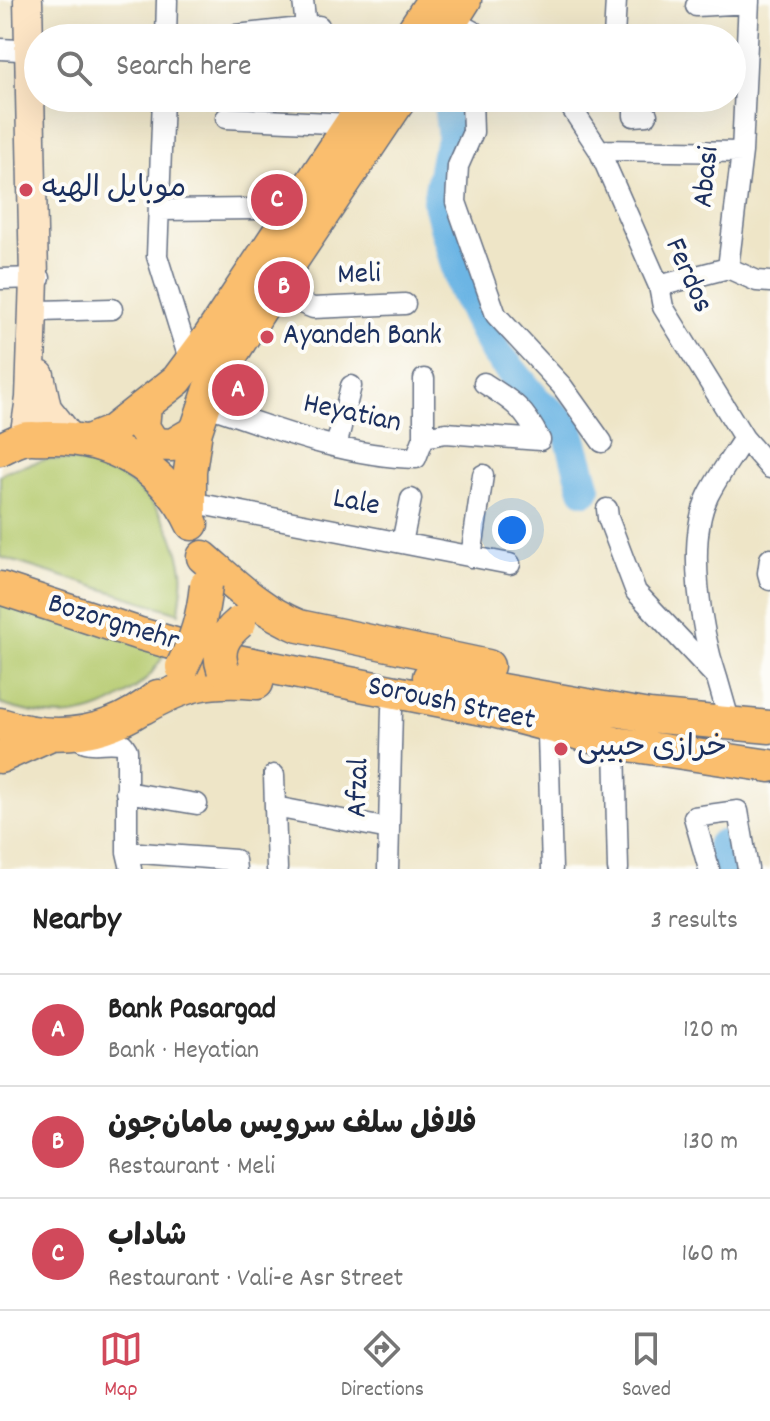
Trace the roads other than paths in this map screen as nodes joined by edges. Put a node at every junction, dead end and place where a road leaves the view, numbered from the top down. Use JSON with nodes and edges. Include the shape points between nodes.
{"nodes":[{"id":1,"x":28,"y":0,"type":"edge"},
{"id":2,"x":39,"y":0,"type":"edge"},
{"id":3,"x":167,"y":0,"type":"edge"},
{"id":4,"x":303,"y":0,"type":"edge"},
{"id":5,"x":616,"y":0,"type":"edge"},
{"id":6,"x":749,"y":1,"type":"edge"},
{"id":7,"x":696,"y":6,"type":"dead end"},
{"id":8,"x":32,"y":24,"type":"edge"},
{"id":9,"x":37,"y":24,"type":"edge"},
{"id":10,"x":166,"y":24,"type":"edge"},
{"id":11,"x":310,"y":24,"type":"edge"},
{"id":12,"x":615,"y":24,"type":"edge"},
{"id":13,"x":745,"y":24,"type":"edge"},
{"id":14,"x":24,"y":48,"type":"edge"},
{"id":15,"x":0,"y":49,"type":"edge"},
{"id":16,"x":36,"y":112,"type":"edge"},
{"id":17,"x":39,"y":112,"type":"edge"},
{"id":18,"x":162,"y":112,"type":"edge"},
{"id":19,"x":340,"y":112,"type":"edge"},
{"id":20,"x":358,"y":112,"type":"edge"},
{"id":21,"x":392,"y":112,"type":"edge"},
{"id":22,"x":472,"y":112,"type":"edge"},
{"id":23,"x":574,"y":112,"type":"edge"},
{"id":24,"x":634,"y":112,"type":"edge"},
{"id":25,"x":741,"y":112,"type":"edge"},
{"id":26,"x":647,"y":115,"type":"dead end"},
{"id":27,"x":226,"y":118,"type":"dead end"},
{"id":28,"x":599,"y":150,"type":"junction"},
{"id":29,"x":742,"y":152,"type":"junction"},
{"id":30,"x":255,"y":209,"type":"dead end"},
{"id":31,"x":159,"y":210,"type":"junction"},
{"id":32,"x":728,"y":268,"type":"junction"},
{"id":33,"x":37,"y":278,"type":"junction"},
{"id":34,"x":0,"y":279,"type":"edge"},
{"id":35,"x":770,"y":282,"type":"edge"},
{"id":36,"x":659,"y":286,"type":"junction"},
{"id":37,"x":272,"y":291,"type":"junction"},
{"id":38,"x":405,"y":304,"type":"dead end"},
{"id":39,"x":112,"y":309,"type":"dead end"},
{"id":40,"x":40,"y":311,"type":"junction"},
{"id":41,"x":190,"y":362,"type":"junction"},
{"id":42,"x":424,"y":379,"type":"dead end"},
{"id":43,"x":484,"y":383,"type":"dead end"},
{"id":44,"x":351,"y":386,"type":"dead end"},
{"id":45,"x":145,"y":406,"type":"junction"},
{"id":46,"x":200,"y":418,"type":"junction"},
{"id":47,"x":424,"y":437,"type":"junction"},
{"id":48,"x":744,"y":438,"type":"junction"},
{"id":49,"x":79,"y":439,"type":"junction"},
{"id":50,"x":602,"y":442,"type":"dead end"},
{"id":51,"x":12,"y":444,"type":"edge"},
{"id":52,"x":336,"y":447,"type":"junction"},
{"id":53,"x":770,"y":468,"type":"edge"},
{"id":54,"x":483,"y":475,"type":"dead end"},
{"id":55,"x":411,"y":499,"type":"dead end"},
{"id":56,"x":607,"y":509,"type":"dead end"},
{"id":57,"x":190,"y":511,"type":"junction"},
{"id":58,"x":402,"y":543,"type":"junction"},
{"id":59,"x":471,"y":557,"type":"junction"},
{"id":60,"x":770,"y":559,"type":"edge"},
{"id":61,"x":510,"y":564,"type":"dead end"},
{"id":62,"x":0,"y":569,"type":"edge"},
{"id":63,"x":204,"y":571,"type":"junction"},
{"id":64,"x":770,"y":580,"type":"edge"},
{"id":65,"x":0,"y":588,"type":"edge"},
{"id":66,"x":282,"y":619,"type":"junction"},
{"id":67,"x":232,"y":654,"type":"junction"},
{"id":68,"x":717,"y":678,"type":"junction"},
{"id":69,"x":143,"y":708,"type":"junction"},
{"id":70,"x":392,"y":709,"type":"junction"},
{"id":71,"x":727,"y":713,"type":"junction"},
{"id":72,"x":0,"y":724,"type":"edge"},
{"id":73,"x":770,"y":725,"type":"edge"},
{"id":74,"x":61,"y":735,"type":"junction"},
{"id":75,"x":548,"y":735,"type":"junction"},
{"id":76,"x":615,"y":743,"type":"junction"},
{"id":77,"x":0,"y":757,"type":"edge"},
{"id":78,"x":770,"y":766,"type":"edge"},
{"id":79,"x":274,"y":775,"type":"dead end"},
{"id":80,"x":126,"y":792,"type":"junction"},
{"id":81,"x":197,"y":804,"type":"dead end"},
{"id":82,"x":275,"y":807,"type":"junction"},
{"id":83,"x":389,"y":829,"type":"junction"},
{"id":84,"x":129,"y":860,"type":"edge"},
{"id":85,"x":192,"y":863,"type":"edge"},
{"id":86,"x":236,"y":869,"type":"edge"},
{"id":87,"x":277,"y":869,"type":"edge"},
{"id":88,"x":388,"y":869,"type":"edge"},
{"id":89,"x":552,"y":869,"type":"edge"},
{"id":90,"x":618,"y":869,"type":"edge"},
{"id":91,"x":709,"y":869,"type":"edge"},
{"id":92,"x":748,"y":869,"type":"edge"}],
"edges":[{"from":1,"to":8,"type":"main road"},
{"from":2,"to":9,"type":"main road"},
{"from":3,"to":10,"type":"street"},
{"from":4,"to":11,"type":"street"},
{"from":5,"to":12,"type":"street"},
{"from":6,"to":7,"type":"street"},
{"from":6,"to":13,"type":"street","name":"Abasi"},
{"from":14,"to":15,"type":"street"},
{"from":16,"to":33,"type":"main road"},
{"from":17,"to":33,"type":"main road"},
{"from":18,"to":31,"type":"street"},
{"from":19,"to":27,"type":"street"},
{"from":20,"to":41,"type":"main road"},
{"from":21,"to":37,"type":"main road"},
{"from":22,"to":50,"type":"street","via":[[473,132],[458,166],[456,202],[496,315],[562,386]]},
{"from":23,"to":28,"type":"street","name":"Ferdos"},
{"from":24,"to":26,"type":"street"},
{"from":25,"to":29,"type":"street","name":"Abasi"},
{"from":28,"to":29,"type":"street"},
{"from":28,"to":36,"type":"street","name":"Ferdos"},
{"from":29,"to":32,"type":"street","name":"Abasi"},
{"from":30,"to":31,"type":"street"},
{"from":31,"to":41,"type":"street","via":[[157,256]]},
{"from":32,"to":35,"type":"street"},
{"from":32,"to":36,"type":"street"},
{"from":33,"to":34,"type":"street"},
{"from":33,"to":40,"type":"main road"},
{"from":33,"to":51,"type":"main road","via":[[30,398]]},
{"from":36,"to":48,"type":"street","name":"Ferdos","via":[[663,307]]},
{"from":37,"to":38,"type":"street","name":"Meli","via":[[313,308]]},
{"from":37,"to":46,"type":"main road","via":[[210,389]]},
{"from":39,"to":40,"type":"street"},
{"from":40,"to":49,"type":"main road","via":[[40,376],[47,408]]},
{"from":41,"to":45,"type":"main road"},
{"from":42,"to":47,"type":"street"},
{"from":43,"to":47,"type":"street","name":"Heyatian","via":[[527,416],[540,440],[446,433]]},
{"from":44,"to":52,"type":"street"},
{"from":45,"to":46,"type":"main road","via":[[143,427],[154,444],[163,447]]},
{"from":45,"to":49,"type":"main road","via":[[111,432]]},
{"from":46,"to":52,"type":"street","name":"Heyatian"},
{"from":46,"to":57,"type":"main road","via":[[190,471]]},
{"from":47,"to":52,"type":"street","name":"Heyatian","via":[[416,458]]},
{"from":48,"to":53,"type":"street","name":"Ferdos"},
{"from":48,"to":68,"type":"street","via":[[707,498],[701,524],[697,571],[706,648]]},
{"from":49,"to":51,"type":"main road"},
{"from":49,"to":57,"type":"main road","via":[[120,451],[148,468]]},
{"from":54,"to":59,"type":"street"},
{"from":55,"to":58,"type":"street"},
{"from":56,"to":68,"type":"street","via":[[636,592]]},
{"from":57,"to":58,"type":"street","name":"Lale"},
{"from":57,"to":63,"type":"main road"},
{"from":58,"to":59,"type":"street","name":"Lale"},
{"from":59,"to":61,"type":"street","name":"Lale"},
{"from":60,"to":64,"type":"street"},
{"from":62,"to":67,"type":"main road","name":"Bozorgmehr"},
{"from":63,"to":66,"type":"main road"},
{"from":63,"to":69,"type":"main road","bridge":true,"via":[[203,614],[195,641],[165,689]]},
{"from":65,"to":67,"type":"main road","name":"Bozorgmehr","via":[[137,633]]},
{"from":66,"to":67,"type":"main road","via":[[256,619]]},
{"from":66,"to":71,"type":"main road"},
{"from":67,"to":69,"type":"main road","via":[[193,684]]},
{"from":67,"to":70,"type":"main road","via":[[263,683]]},
{"from":67,"to":73,"type":"main road","name":"Soroush Street","via":[[649,716]]},
{"from":67,"to":76,"type":"main road","name":"Soroush Street"},
{"from":68,"to":71,"type":"street"},
{"from":69,"to":74,"type":"main road","via":[[107,725]]},
{"from":70,"to":75,"type":"main road"},
{"from":70,"to":83,"type":"street","name":"Afzal"},
{"from":71,"to":73,"type":"main road"},
{"from":72,"to":74,"type":"main road"},
{"from":74,"to":77,"type":"main road"},
{"from":74,"to":80,"type":"street","via":[[88,744],[123,744]]},
{"from":75,"to":76,"type":"main road"},
{"from":75,"to":89,"type":"street"},
{"from":76,"to":78,"type":"main road","name":"Soroush Street"},
{"from":76,"to":90,"type":"street"},
{"from":79,"to":82,"type":"street"},
{"from":80,"to":81,"type":"street"},
{"from":80,"to":84,"type":"street"},
{"from":82,"to":83,"type":"street"},
{"from":82,"to":87,"type":"street"},
{"from":83,"to":88,"type":"street","name":"Afzal"},
{"from":84,"to":85,"type":"street"},
{"from":85,"to":86,"type":"street","via":[[235,860]]},
{"from":91,"to":92,"type":"street","via":[[694,817],[738,811]]}]}
